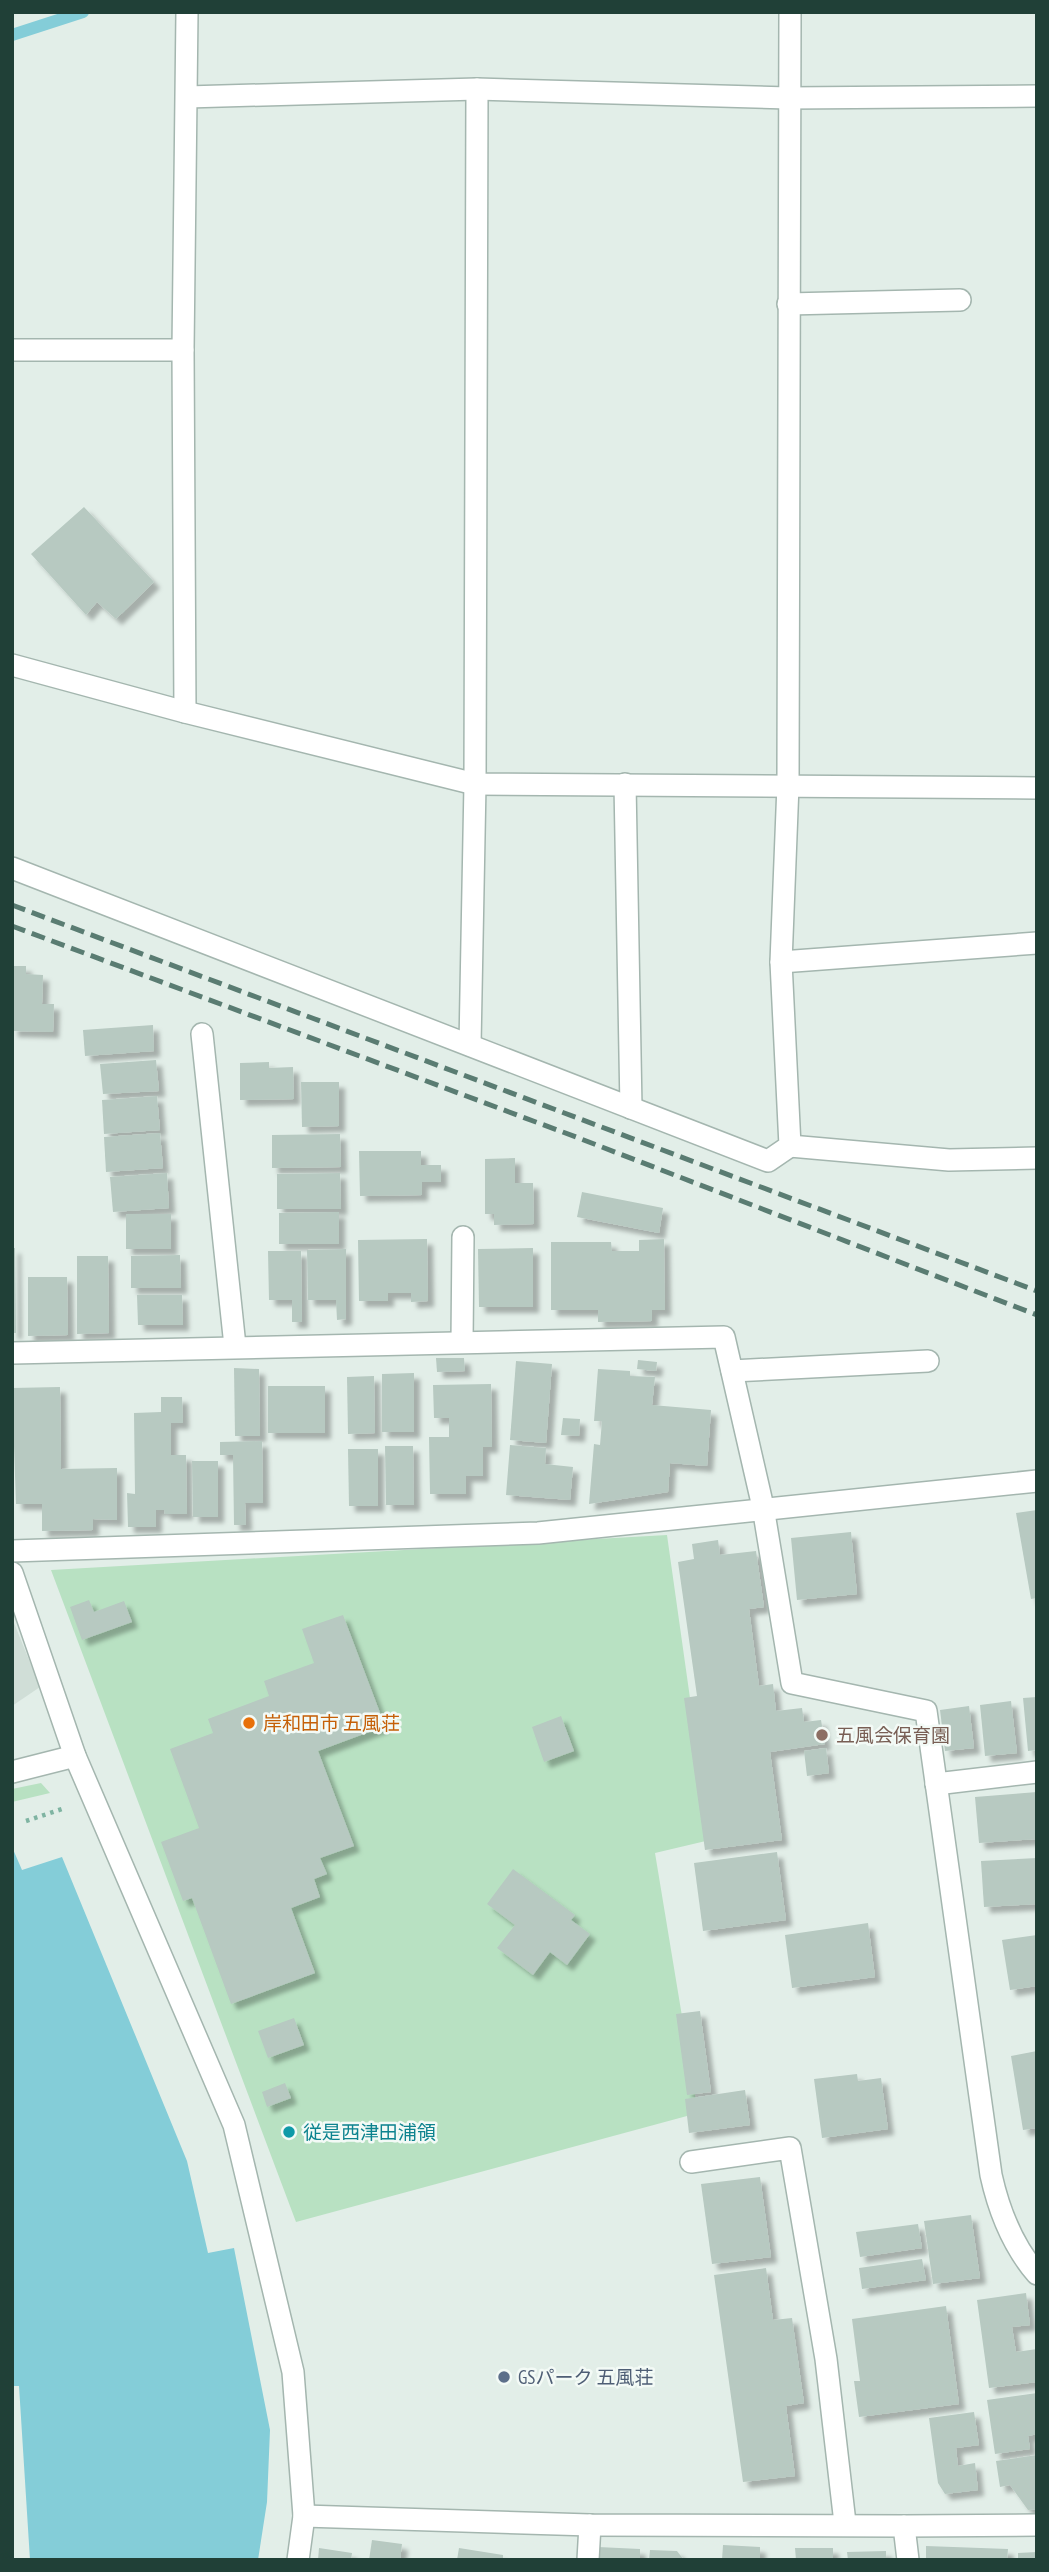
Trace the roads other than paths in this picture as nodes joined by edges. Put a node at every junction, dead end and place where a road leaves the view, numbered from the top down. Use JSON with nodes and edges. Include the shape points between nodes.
{"nodes":[{"id":1,"x":187,"y":12,"type":"edge"},
{"id":2,"x":790,"y":12,"type":"edge"},
{"id":3,"x":477,"y":89,"type":"junction"},
{"id":4,"x":1037,"y":96,"type":"edge"},
{"id":5,"x":187,"y":97,"type":"junction"},
{"id":6,"x":788,"y":99,"type":"junction"},
{"id":7,"x":960,"y":300,"type":"dead end"},
{"id":8,"x":788,"y":304,"type":"junction"},
{"id":9,"x":183,"y":350,"type":"junction"},
{"id":10,"x":12,"y":351,"type":"edge"},
{"id":11,"x":12,"y":665,"type":"edge"},
{"id":12,"x":186,"y":712,"type":"junction"},
{"id":13,"x":475,"y":784,"type":"junction"},
{"id":14,"x":625,"y":784,"type":"junction"},
{"id":15,"x":788,"y":785,"type":"junction"},
{"id":16,"x":1037,"y":788,"type":"edge"},
{"id":17,"x":12,"y":868,"type":"edge"},
{"id":18,"x":1037,"y":943,"type":"edge"},
{"id":19,"x":780,"y":962,"type":"junction"},
{"id":20,"x":202,"y":1034,"type":"dead end"},
{"id":21,"x":470,"y":1045,"type":"junction"},
{"id":22,"x":631,"y":1108,"type":"junction"},
{"id":23,"x":790,"y":1146,"type":"junction"},
{"id":24,"x":1037,"y":1158,"type":"edge"},
{"id":25,"x":463,"y":1237,"type":"dead end"},
{"id":26,"x":462,"y":1342,"type":"junction"},
{"id":27,"x":235,"y":1346,"type":"junction"},
{"id":28,"x":12,"y":1353,"type":"edge"},
{"id":29,"x":928,"y":1361,"type":"dead end"},
{"id":30,"x":732,"y":1371,"type":"junction"},
{"id":31,"x":1037,"y":1482,"type":"edge"},
{"id":32,"x":763,"y":1507,"type":"junction"},
{"id":33,"x":12,"y":1551,"type":"edge"},
{"id":34,"x":12,"y":1573,"type":"edge"},
{"id":35,"x":75,"y":1756,"type":"junction"},
{"id":36,"x":12,"y":1772,"type":"edge"},
{"id":37,"x":1037,"y":1772,"type":"edge"},
{"id":38,"x":936,"y":1784,"type":"junction"},
{"id":39,"x":691,"y":2162,"type":"dead end"},
{"id":40,"x":1037,"y":2274,"type":"edge"},
{"id":41,"x":304,"y":2516,"type":"junction"},
{"id":42,"x":845,"y":2523,"type":"junction"},
{"id":43,"x":590,"y":2525,"type":"junction"},
{"id":44,"x":1037,"y":2525,"type":"edge"},
{"id":45,"x":904,"y":2526,"type":"junction"},
{"id":46,"x":298,"y":2560,"type":"edge"},
{"id":47,"x":588,"y":2560,"type":"edge"},
{"id":48,"x":908,"y":2560,"type":"edge"}],
"edges":[{"from":1,"to":5,"type":"street"},
{"from":2,"to":6,"type":"street"},
{"from":3,"to":5,"type":"street"},
{"from":3,"to":6,"type":"street"},
{"from":3,"to":13,"type":"street"},
{"from":4,"to":6,"type":"street"},
{"from":5,"to":9,"type":"street"},
{"from":6,"to":8,"type":"street"},
{"from":7,"to":8,"type":"street"},
{"from":8,"to":15,"type":"street"},
{"from":9,"to":10,"type":"street"},
{"from":9,"to":12,"type":"street"},
{"from":11,"to":12,"type":"street"},
{"from":12,"to":13,"type":"street"},
{"from":13,"to":14,"type":"street"},
{"from":13,"to":21,"type":"street"},
{"from":14,"to":15,"type":"street"},
{"from":14,"to":22,"type":"street"},
{"from":15,"to":16,"type":"street"},
{"from":15,"to":19,"type":"street"},
{"from":17,"to":21,"type":"street"},
{"from":18,"to":19,"type":"street"},
{"from":19,"to":23,"type":"street"},
{"from":20,"to":27,"type":"street"},
{"from":21,"to":22,"type":"street"},
{"from":22,"to":23,"type":"street","via":[[768,1161]]},
{"from":23,"to":24,"type":"street","via":[[949,1160]]},
{"from":25,"to":26,"type":"street"},
{"from":26,"to":27,"type":"street"},
{"from":26,"to":30,"type":"street","via":[[724,1337]]},
{"from":27,"to":28,"type":"street"},
{"from":29,"to":30,"type":"street"},
{"from":30,"to":32,"type":"street"},
{"from":31,"to":32,"type":"street"},
{"from":32,"to":33,"type":"street","via":[[538,1532]]},
{"from":32,"to":38,"type":"street","via":[[792,1683],[926,1711]]},
{"from":34,"to":35,"type":"street"},
{"from":35,"to":36,"type":"street"},
{"from":35,"to":41,"type":"street","via":[[234,2125],[293,2372]]},
{"from":37,"to":38,"type":"street"},
{"from":38,"to":40,"type":"street","via":[[991,2175],[999,2208],[1022,2257]]},
{"from":39,"to":42,"type":"street","via":[[790,2148],[826,2359]]},
{"from":41,"to":43,"type":"street"},
{"from":41,"to":46,"type":"street"},
{"from":42,"to":43,"type":"street"},
{"from":42,"to":45,"type":"street"},
{"from":43,"to":47,"type":"street"},
{"from":44,"to":45,"type":"street"},
{"from":45,"to":48,"type":"street"}]}
